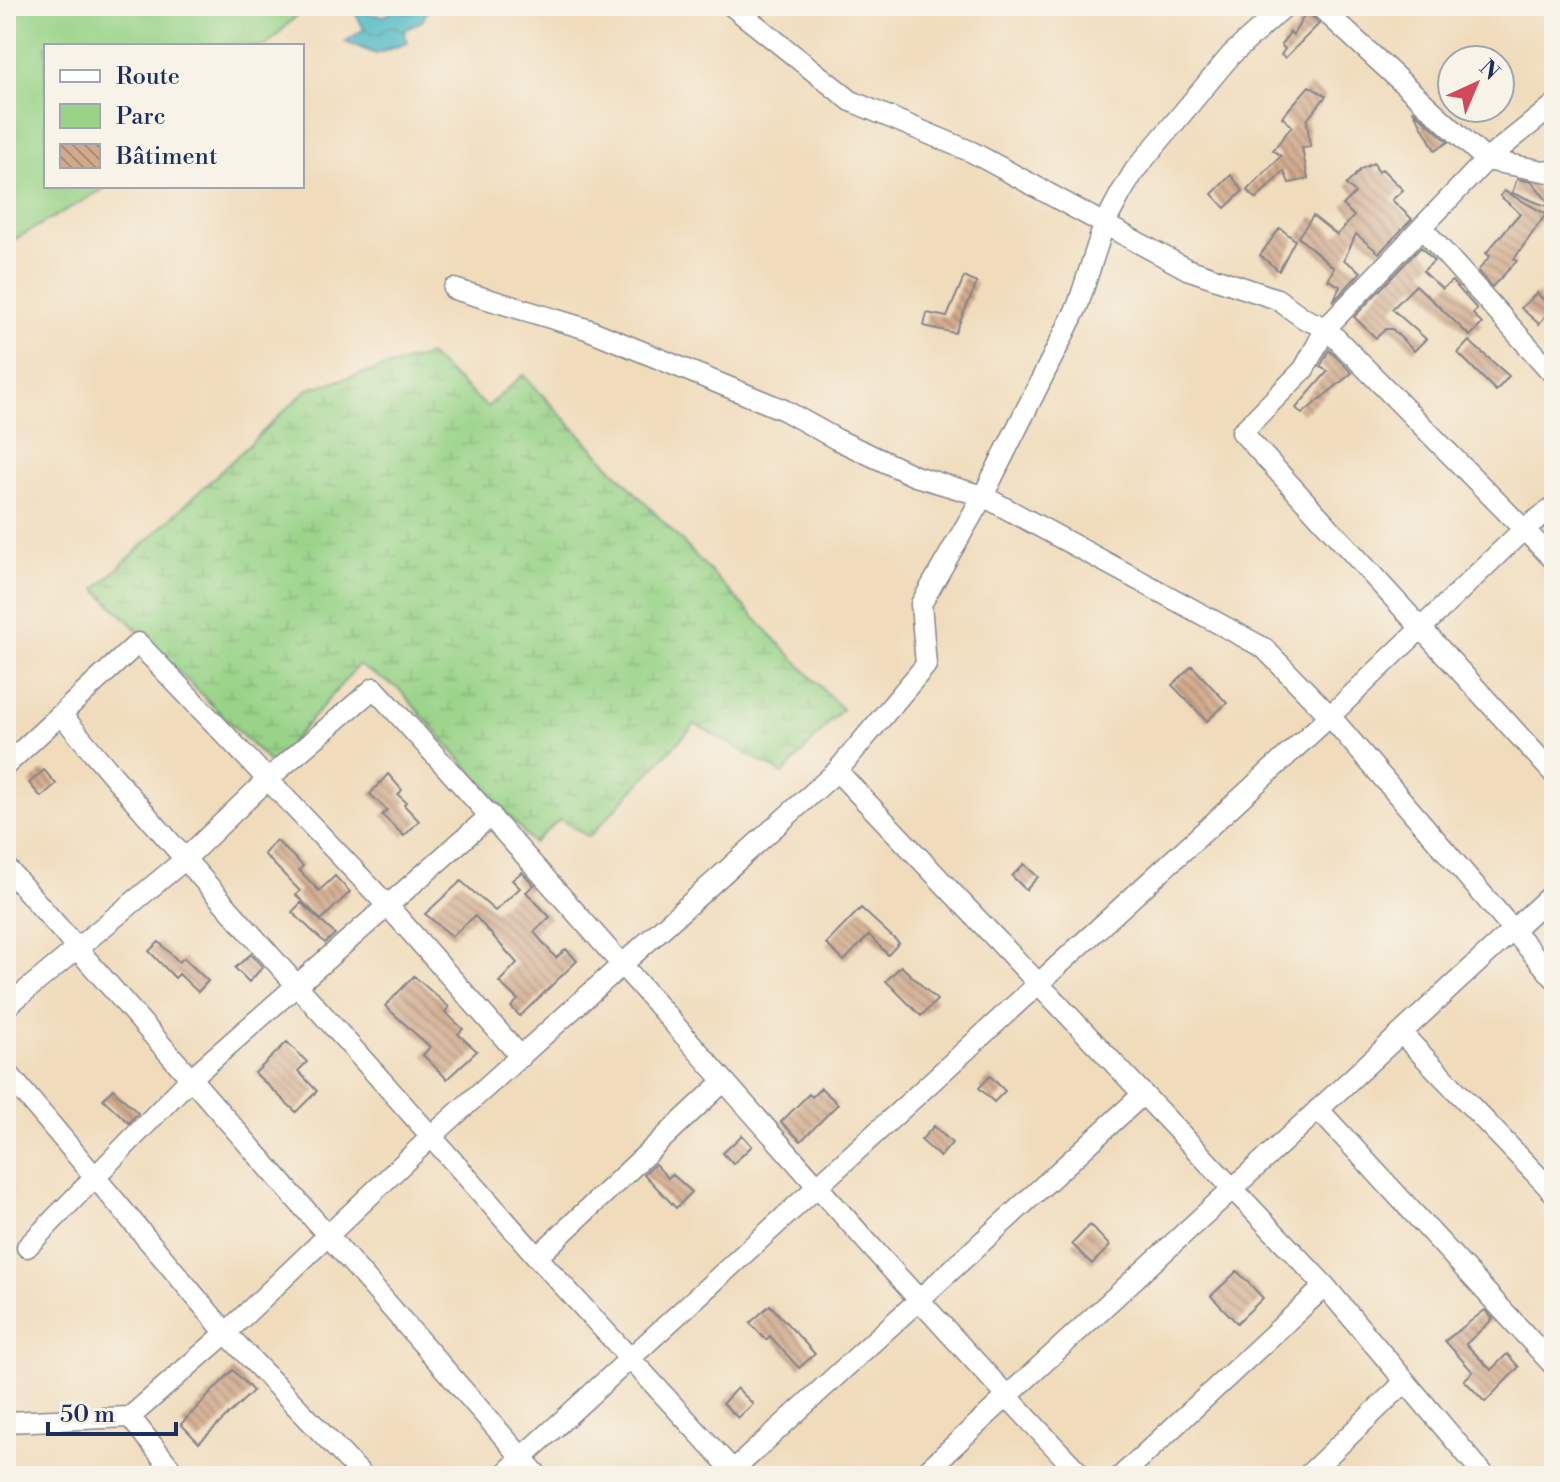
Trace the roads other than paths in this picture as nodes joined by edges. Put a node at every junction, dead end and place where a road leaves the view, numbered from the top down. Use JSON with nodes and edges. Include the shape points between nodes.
{"nodes":[{"id":1,"x":732,"y":6,"type":"edge"},
{"id":2,"x":1285,"y":6,"type":"edge"},
{"id":3,"x":1319,"y":6,"type":"edge"},
{"id":4,"x":1554,"y":105,"type":"edge"},
{"id":5,"x":1486,"y":160,"type":"junction"},
{"id":6,"x":1554,"y":173,"type":"edge"},
{"id":7,"x":1104,"y":225,"type":"junction"},
{"id":8,"x":1423,"y":229,"type":"junction"},
{"id":9,"x":454,"y":289,"type":"dead end"},
{"id":10,"x":1326,"y":328,"type":"junction"},
{"id":11,"x":1554,"y":375,"type":"edge"},
{"id":12,"x":983,"y":496,"type":"junction"},
{"id":13,"x":1554,"y":507,"type":"edge"},
{"id":14,"x":1525,"y":528,"type":"junction"},
{"id":15,"x":1554,"y":560,"type":"edge"},
{"id":16,"x":1421,"y":629,"type":"junction"},
{"id":17,"x":61,"y":714,"type":"junction"},
{"id":18,"x":1330,"y":716,"type":"junction"},
{"id":19,"x":6,"y":765,"type":"edge"},
{"id":20,"x":837,"y":771,"type":"junction"},
{"id":21,"x":1554,"y":774,"type":"edge"},
{"id":22,"x":269,"y":778,"type":"junction"},
{"id":23,"x":491,"y":815,"type":"junction"},
{"id":24,"x":183,"y":861,"type":"junction"},
{"id":25,"x":6,"y":867,"type":"edge"},
{"id":26,"x":1554,"y":892,"type":"edge"},
{"id":27,"x":387,"y":905,"type":"junction"},
{"id":28,"x":1512,"y":931,"type":"junction"},
{"id":29,"x":75,"y":947,"type":"junction"},
{"id":30,"x":623,"y":965,"type":"junction"},
{"id":31,"x":1554,"y":978,"type":"edge"},
{"id":32,"x":1037,"y":984,"type":"junction"},
{"id":33,"x":298,"y":986,"type":"junction"},
{"id":34,"x":6,"y":1007,"type":"edge"},
{"id":35,"x":1403,"y":1035,"type":"junction"},
{"id":36,"x":521,"y":1057,"type":"junction"},
{"id":37,"x":6,"y":1071,"type":"edge"},
{"id":38,"x":190,"y":1079,"type":"junction"},
{"id":39,"x":723,"y":1082,"type":"junction"},
{"id":40,"x":1141,"y":1096,"type":"junction"},
{"id":41,"x":1318,"y":1109,"type":"junction"},
{"id":42,"x":433,"y":1135,"type":"junction"},
{"id":43,"x":96,"y":1176,"type":"junction"},
{"id":44,"x":817,"y":1186,"type":"junction"},
{"id":45,"x":1230,"y":1190,"type":"junction"},
{"id":46,"x":1554,"y":1193,"type":"edge"},
{"id":47,"x":330,"y":1234,"type":"junction"},
{"id":48,"x":27,"y":1247,"type":"dead end"},
{"id":49,"x":537,"y":1257,"type":"junction"},
{"id":50,"x":1325,"y":1286,"type":"junction"},
{"id":51,"x":919,"y":1299,"type":"junction"},
{"id":52,"x":226,"y":1333,"type":"junction"},
{"id":53,"x":630,"y":1358,"type":"junction"},
{"id":54,"x":1554,"y":1366,"type":"edge"},
{"id":55,"x":1405,"y":1382,"type":"junction"},
{"id":56,"x":1006,"y":1396,"type":"junction"},
{"id":57,"x":130,"y":1417,"type":"junction"},
{"id":58,"x":6,"y":1422,"type":"edge"},
{"id":59,"x":522,"y":1457,"type":"junction"},
{"id":60,"x":733,"y":1474,"type":"edge"},
{"id":61,"x":177,"y":1476,"type":"edge"},
{"id":62,"x":363,"y":1476,"type":"edge"},
{"id":63,"x":502,"y":1476,"type":"edge"},
{"id":64,"x":538,"y":1476,"type":"edge"},
{"id":65,"x":921,"y":1476,"type":"edge"},
{"id":66,"x":1082,"y":1476,"type":"edge"},
{"id":67,"x":1121,"y":1476,"type":"edge"},
{"id":68,"x":1307,"y":1476,"type":"edge"},
{"id":69,"x":1485,"y":1476,"type":"edge"}],
"edges":[{"from":1,"to":7,"type":"street","via":[[851,101],[972,152]]},
{"from":2,"to":7,"type":"street","via":[[1190,102],[1135,170]]},
{"from":3,"to":5,"type":"street"},
{"from":4,"to":5,"type":"street"},
{"from":5,"to":6,"type":"street"},
{"from":5,"to":8,"type":"street"},
{"from":7,"to":10,"type":"street","via":[[1187,269],[1277,299]]},
{"from":7,"to":12,"type":"street","via":[[1078,305]]},
{"from":8,"to":10,"type":"street"},
{"from":8,"to":11,"type":"street"},
{"from":9,"to":12,"type":"street","via":[[587,329],[784,410],[915,476]]},
{"from":10,"to":14,"type":"street"},
{"from":10,"to":16,"type":"street","via":[[1304,369],[1242,432]]},
{"from":12,"to":18,"type":"street","via":[[1264,648]]},
{"from":12,"to":20,"type":"street","via":[[921,604],[926,665]]},
{"from":13,"to":14,"type":"street"},
{"from":14,"to":15,"type":"street"},
{"from":14,"to":16,"type":"street"},
{"from":16,"to":18,"type":"street"},
{"from":16,"to":21,"type":"street"},
{"from":17,"to":19,"type":"street"},
{"from":17,"to":22,"type":"street","via":[[138,643]]},
{"from":17,"to":24,"type":"street"},
{"from":18,"to":28,"type":"street"},
{"from":18,"to":32,"type":"street"},
{"from":20,"to":30,"type":"street"},
{"from":20,"to":32,"type":"street"},
{"from":22,"to":23,"type":"street","via":[[374,688]]},
{"from":22,"to":24,"type":"street"},
{"from":22,"to":27,"type":"street"},
{"from":23,"to":27,"type":"street"},
{"from":23,"to":30,"type":"street"},
{"from":24,"to":29,"type":"street"},
{"from":24,"to":33,"type":"street"},
{"from":25,"to":29,"type":"street"},
{"from":26,"to":28,"type":"street"},
{"from":27,"to":33,"type":"street"},
{"from":27,"to":36,"type":"street"},
{"from":28,"to":31,"type":"street"},
{"from":28,"to":35,"type":"street"},
{"from":29,"to":34,"type":"street"},
{"from":29,"to":38,"type":"street"},
{"from":30,"to":36,"type":"street"},
{"from":30,"to":39,"type":"street"},
{"from":32,"to":40,"type":"street"},
{"from":32,"to":44,"type":"street"},
{"from":33,"to":38,"type":"street"},
{"from":33,"to":42,"type":"street"},
{"from":35,"to":41,"type":"street"},
{"from":35,"to":46,"type":"street"},
{"from":36,"to":42,"type":"street"},
{"from":37,"to":43,"type":"street"},
{"from":38,"to":43,"type":"street"},
{"from":38,"to":47,"type":"street"},
{"from":39,"to":44,"type":"street"},
{"from":39,"to":49,"type":"street"},
{"from":40,"to":45,"type":"street"},
{"from":40,"to":51,"type":"street"},
{"from":41,"to":45,"type":"street"},
{"from":41,"to":54,"type":"street"},
{"from":42,"to":47,"type":"street"},
{"from":42,"to":49,"type":"street"},
{"from":43,"to":48,"type":"street"},
{"from":43,"to":52,"type":"street"},
{"from":44,"to":51,"type":"street"},
{"from":44,"to":53,"type":"street"},
{"from":45,"to":50,"type":"street"},
{"from":45,"to":56,"type":"street"},
{"from":47,"to":52,"type":"street"},
{"from":47,"to":59,"type":"street"},
{"from":49,"to":53,"type":"street"},
{"from":50,"to":55,"type":"street"},
{"from":50,"to":67,"type":"street"},
{"from":51,"to":56,"type":"street"},
{"from":51,"to":60,"type":"street"},
{"from":52,"to":57,"type":"street"},
{"from":52,"to":62,"type":"street"},
{"from":53,"to":59,"type":"street"},
{"from":53,"to":60,"type":"street"},
{"from":55,"to":68,"type":"street"},
{"from":55,"to":69,"type":"street"},
{"from":56,"to":65,"type":"street"},
{"from":56,"to":66,"type":"street"},
{"from":57,"to":58,"type":"street"},
{"from":57,"to":61,"type":"street"},
{"from":59,"to":63,"type":"street"},
{"from":59,"to":64,"type":"street"}]}
